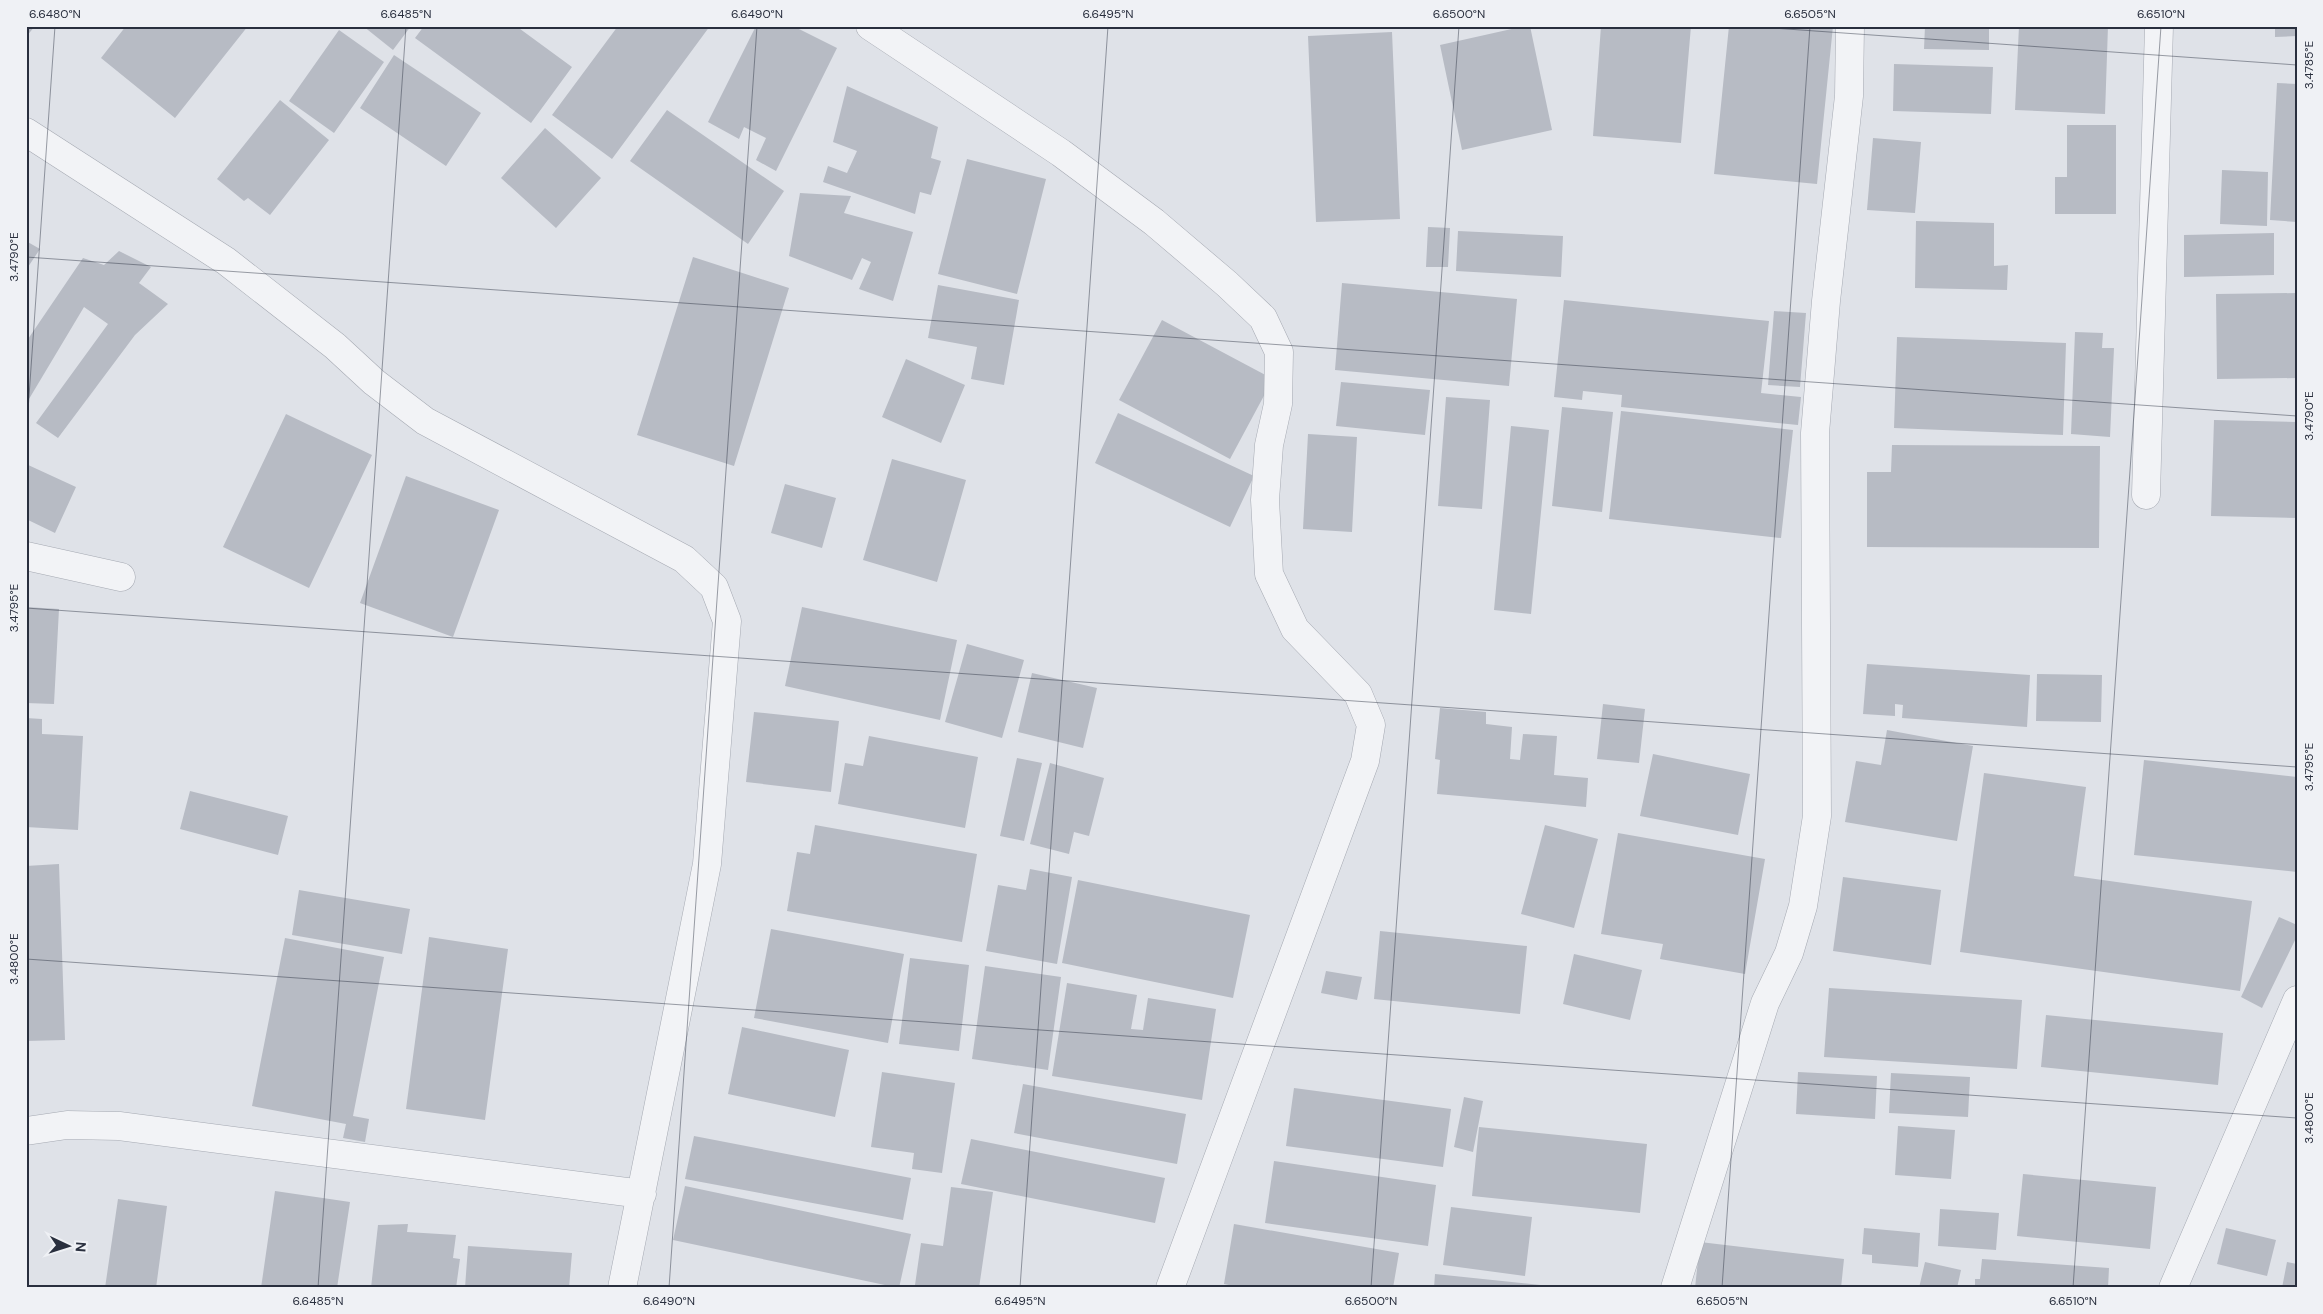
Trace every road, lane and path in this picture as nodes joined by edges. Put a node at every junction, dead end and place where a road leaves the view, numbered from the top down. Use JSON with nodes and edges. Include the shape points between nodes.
{"nodes":[{"id":1,"x":870,"y":26,"type":"edge"},
{"id":2,"x":1850,"y":26,"type":"edge"},
{"id":3,"x":2159,"y":26,"type":"edge"},
{"id":4,"x":26,"y":132,"type":"edge"},
{"id":5,"x":2146,"y":495,"type":"dead end"},
{"id":6,"x":26,"y":556,"type":"edge"},
{"id":7,"x":120,"y":577,"type":"dead end"},
{"id":8,"x":2297,"y":1000,"type":"edge"},
{"id":9,"x":26,"y":1131,"type":"edge"},
{"id":10,"x":642,"y":1194,"type":"junction"},
{"id":11,"x":622,"y":1288,"type":"edge"},
{"id":12,"x":1170,"y":1288,"type":"edge"},
{"id":13,"x":1675,"y":1288,"type":"edge"},
{"id":14,"x":2173,"y":1288,"type":"edge"}],
"edges":[{"from":1,"to":12,"type":"street","via":[[1061,153],[1154,222],[1263,318],[1279,352],[1278,404],[1269,445],[1265,500],[1269,574],[1295,629],[1358,694],[1371,725],[1365,761]]},
{"from":2,"to":13,"type":"street","via":[[1849,96],[1815,434],[1817,816],[1803,906],[1789,953],[1765,1004]]},
{"from":3,"to":5,"type":"street"},
{"from":4,"to":10,"type":"street","via":[[226,260],[425,421],[684,559],[714,587],[727,621],[707,864]]},
{"from":6,"to":7,"type":"street"},
{"from":8,"to":14,"type":"street"},
{"from":9,"to":10,"type":"street","via":[[67,1125],[119,1126]]},
{"from":10,"to":11,"type":"street"}]}
